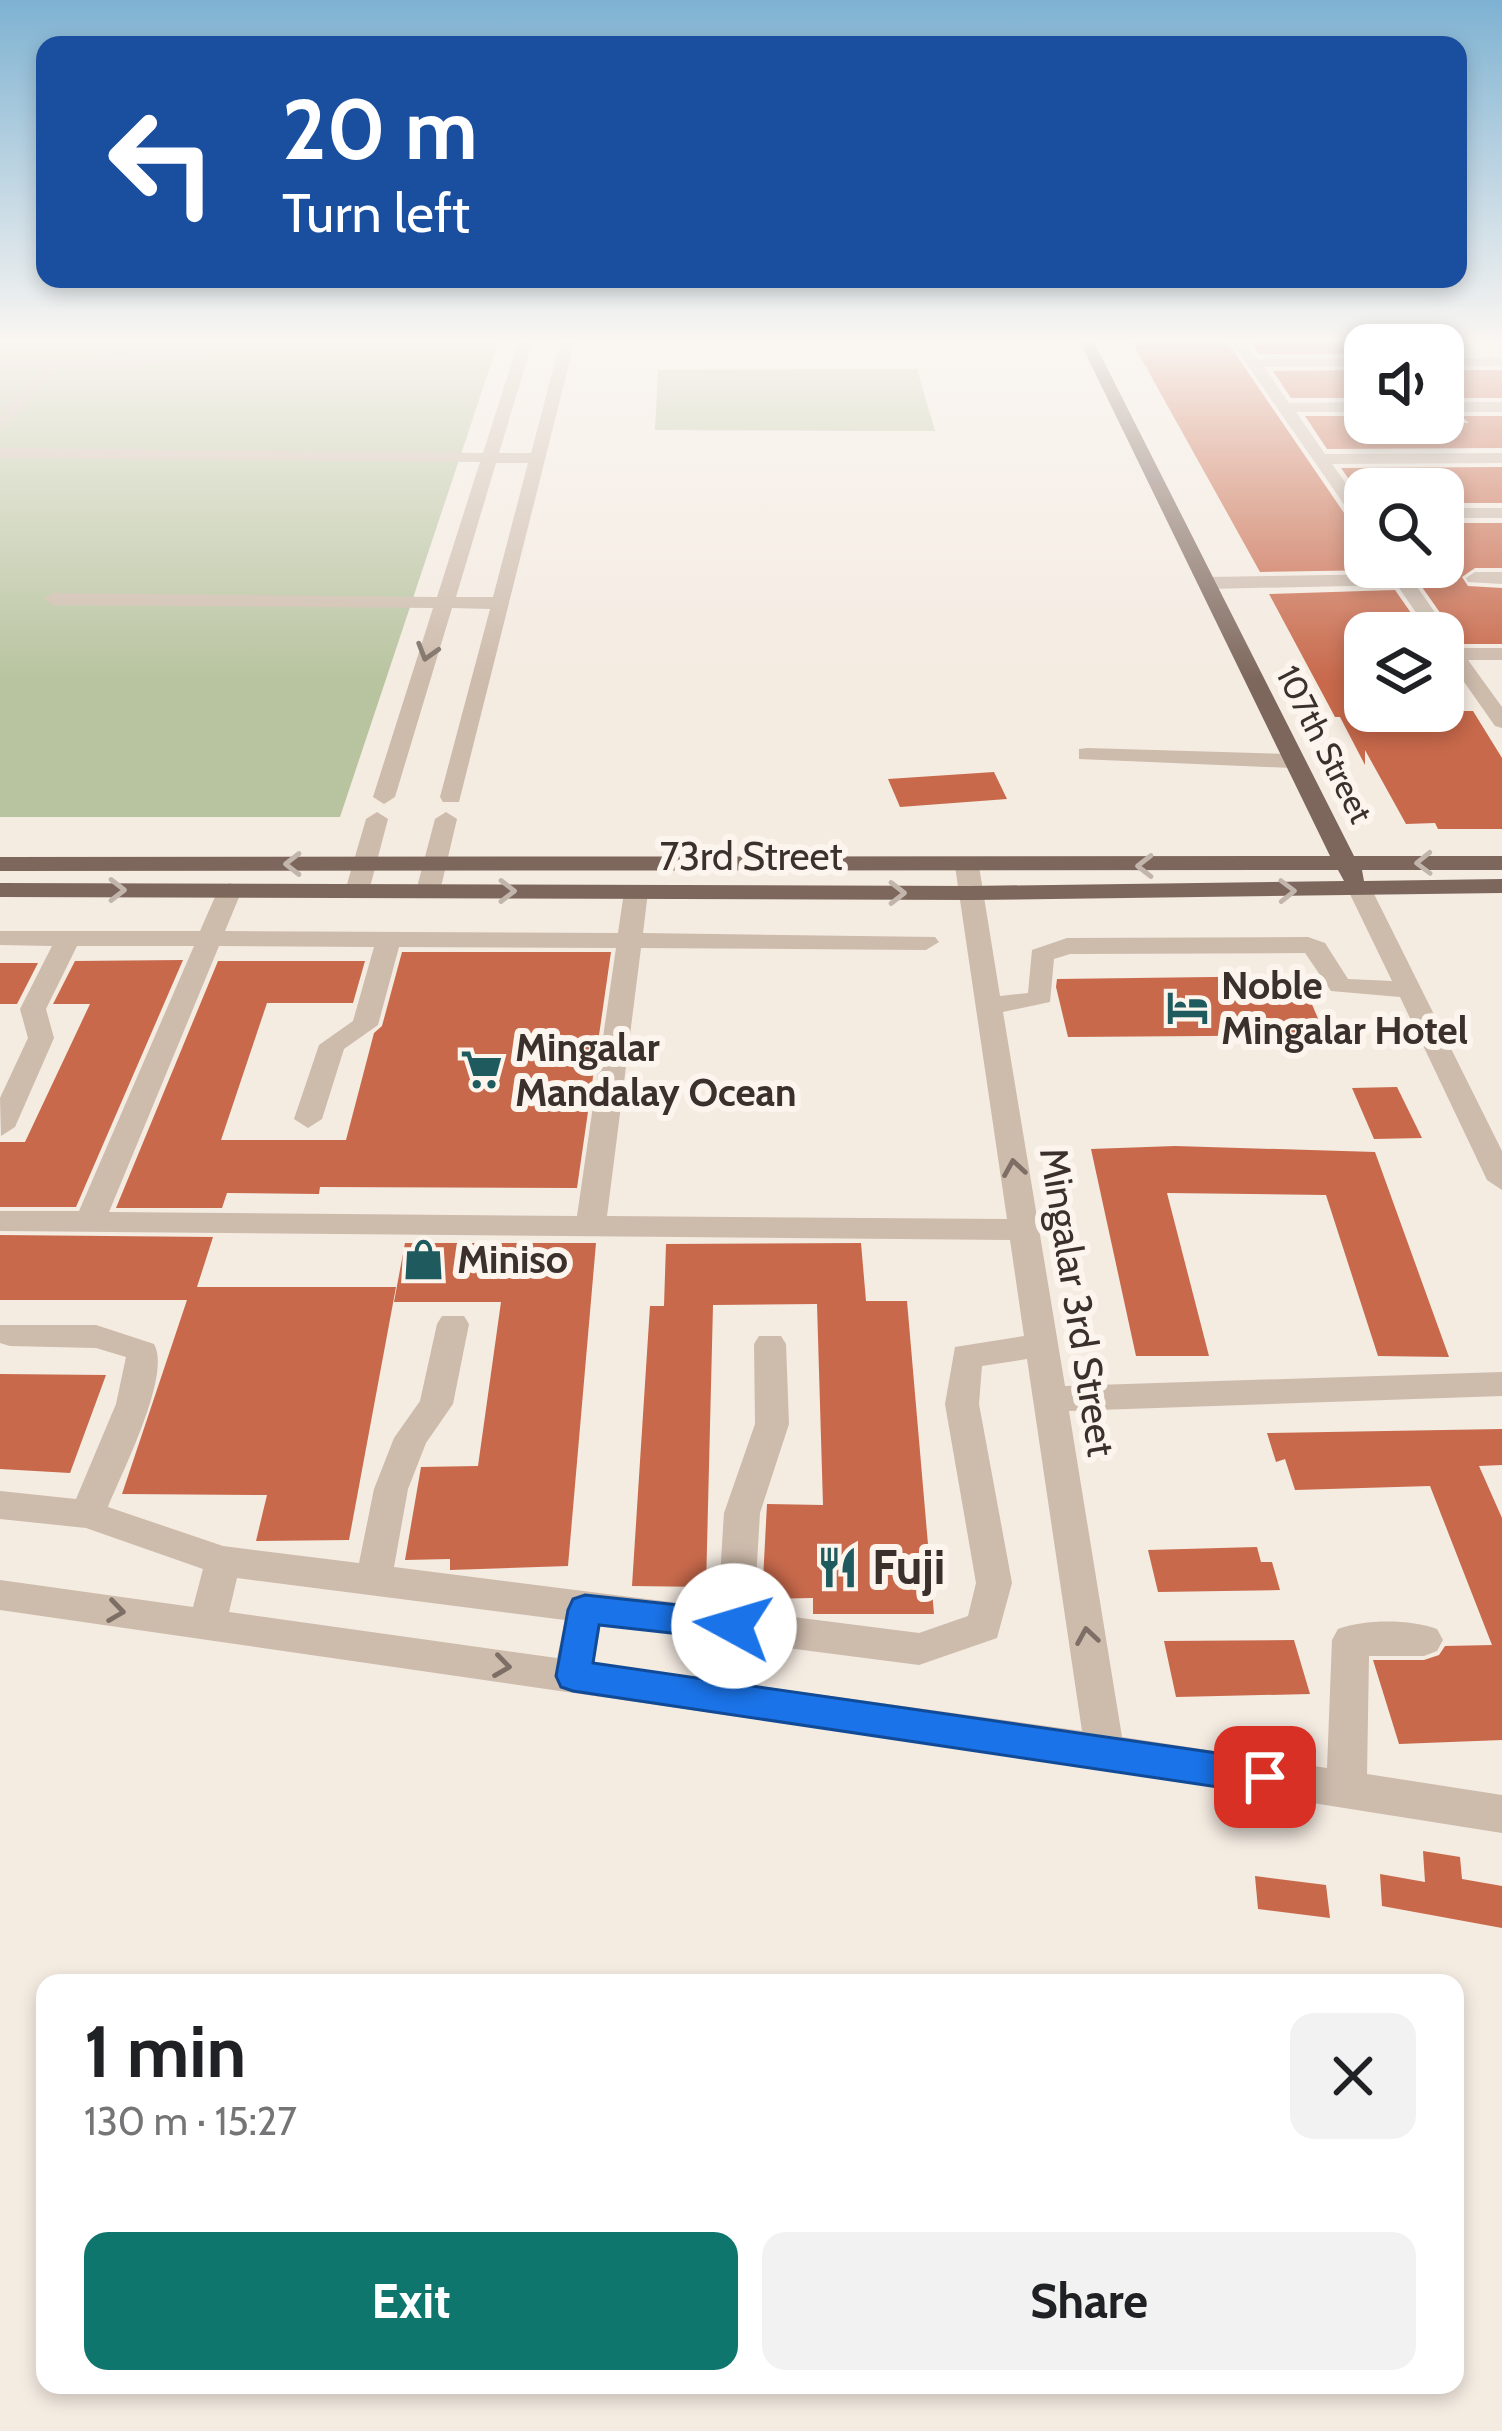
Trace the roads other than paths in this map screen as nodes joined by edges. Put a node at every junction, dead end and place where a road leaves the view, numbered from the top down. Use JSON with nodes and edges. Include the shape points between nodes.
{"nodes":[{"id":1,"x":44,"y":453,"type":"edge"},
{"id":2,"x":489,"y":453,"type":"edge"},
{"id":3,"x":539,"y":453,"type":"edge"},
{"id":4,"x":1142,"y":453,"type":"edge"},
{"id":5,"x":1315,"y":453,"type":"edge"},
{"id":6,"x":488,"y":458,"type":"junction"},
{"id":7,"x":538,"y":458,"type":"junction"},
{"id":8,"x":1502,"y":458,"type":"edge"},
{"id":9,"x":1319,"y":459,"type":"junction"},
{"id":10,"x":1344,"y":491,"type":"edge"},
{"id":11,"x":1464,"y":513,"type":"edge"},
{"id":12,"x":1502,"y":513,"type":"edge"},
{"id":13,"x":1344,"y":576,"type":"edge"},
{"id":14,"x":1475,"y":578,"type":"dead end"},
{"id":15,"x":1502,"y":578,"type":"edge"},
{"id":16,"x":1206,"y":583,"type":"junction"},
{"id":17,"x":53,"y":598,"type":"dead end"},
{"id":18,"x":442,"y":602,"type":"junction"},
{"id":19,"x":501,"y":603,"type":"junction"},
{"id":20,"x":1464,"y":646,"type":"edge"},
{"id":21,"x":1502,"y":654,"type":"edge"},
{"id":22,"x":1464,"y":668,"type":"edge"},
{"id":23,"x":1502,"y":722,"type":"edge"},
{"id":24,"x":1087,"y":754,"type":"dead end"},
{"id":25,"x":1291,"y":761,"type":"junction"},
{"id":26,"x":1502,"y":863,"type":"edge"},
{"id":27,"x":0,"y":864,"type":"edge"},
{"id":28,"x":364,"y":864,"type":"junction"},
{"id":29,"x":434,"y":865,"type":"junction"},
{"id":30,"x":1353,"y":876,"type":"junction"},
{"id":31,"x":969,"y":879,"type":"junction"},
{"id":32,"x":1502,"y":886,"type":"edge"},
{"id":33,"x":0,"y":890,"type":"edge"},
{"id":34,"x":230,"y":890,"type":"junction"},
{"id":35,"x":357,"y":891,"type":"junction"},
{"id":36,"x":428,"y":891,"type":"junction"},
{"id":37,"x":636,"y":892,"type":"junction"},
{"id":38,"x":0,"y":938,"type":"edge"},
{"id":39,"x":68,"y":938,"type":"junction"},
{"id":40,"x":207,"y":940,"type":"junction"},
{"id":41,"x":388,"y":941,"type":"junction"},
{"id":42,"x":630,"y":942,"type":"junction"},
{"id":43,"x":926,"y":942,"type":"dead end"},
{"id":44,"x":1407,"y":990,"type":"junction"},
{"id":45,"x":988,"y":1005,"type":"junction"},
{"id":46,"x":308,"y":1119,"type":"dead end"},
{"id":47,"x":1,"y":1127,"type":"edge"},
{"id":48,"x":1502,"y":1180,"type":"edge"},
{"id":49,"x":0,"y":1221,"type":"edge"},
{"id":50,"x":90,"y":1221,"type":"junction"},
{"id":51,"x":591,"y":1222,"type":"junction"},
{"id":52,"x":1024,"y":1230,"type":"junction"},
{"id":53,"x":453,"y":1324,"type":"dead end"},
{"id":54,"x":10,"y":1334,"type":"dead end"},
{"id":55,"x":770,"y":1344,"type":"dead end"},
{"id":56,"x":1042,"y":1345,"type":"junction"},
{"id":57,"x":1502,"y":1384,"type":"edge"},
{"id":58,"x":1050,"y":1399,"type":"junction"},
{"id":59,"x":0,"y":1505,"type":"edge"},
{"id":60,"x":87,"y":1514,"type":"junction"},
{"id":61,"x":223,"y":1561,"type":"junction"},
{"id":62,"x":373,"y":1582,"type":"junction"},
{"id":63,"x":0,"y":1595,"type":"edge"},
{"id":64,"x":585,"y":1610,"type":"junction"},
{"id":65,"x":207,"y":1624,"type":"junction"},
{"id":66,"x":734,"y":1626,"type":"junction"},
{"id":67,"x":1424,"y":1640,"type":"dead end"},
{"id":68,"x":573,"y":1676,"type":"junction"},
{"id":69,"x":1105,"y":1752,"type":"junction"},
{"id":70,"x":1346,"y":1790,"type":"junction"},
{"id":71,"x":1502,"y":1814,"type":"edge"}],
"edges":[{"from":1,"to":6,"type":"street"},
{"from":2,"to":6,"type":"street"},
{"from":3,"to":7,"type":"street"},
{"from":4,"to":16,"type":"main road","name":"107th Street"},
{"from":5,"to":9,"type":"street"},
{"from":6,"to":7,"type":"street"},
{"from":6,"to":18,"type":"street"},
{"from":7,"to":19,"type":"street"},
{"from":8,"to":9,"type":"street"},
{"from":9,"to":10,"type":"street"},
{"from":11,"to":12,"type":"street"},
{"from":13,"to":16,"type":"street"},
{"from":14,"to":15,"type":"street"},
{"from":16,"to":25,"type":"main road","name":"107th Street"},
{"from":17,"to":18,"type":"street"},
{"from":18,"to":19,"type":"street"},
{"from":18,"to":28,"type":"street","one_way":true},
{"from":19,"to":29,"type":"street"},
{"from":20,"to":21,"type":"street"},
{"from":22,"to":23,"type":"street"},
{"from":24,"to":25,"type":"street"},
{"from":25,"to":30,"type":"main road","name":"107th Street"},
{"from":26,"to":30,"type":"main road","name":"73rd Street","one_way":true},
{"from":28,"to":27,"type":"main road","name":"73rd Street","one_way":true},
{"from":28,"to":29,"type":"main road","name":"73rd Street"},
{"from":28,"to":35,"type":"street"},
{"from":29,"to":31,"type":"main road","name":"73rd Street"},
{"from":29,"to":36,"type":"street"},
{"from":30,"to":31,"type":"main road","name":"73rd Street"},
{"from":30,"to":32,"type":"main road","name":"73rd Street"},
{"from":30,"to":44,"type":"street","name":"107th Street"},
{"from":37,"to":31,"type":"main road","name":"73rd Street","one_way":true},
{"from":31,"to":45,"type":"street","name":"Mingalar 3rd Street"},
{"from":33,"to":34,"type":"main road","name":"73rd Street","one_way":true},
{"from":34,"to":35,"type":"main road","name":"73rd Street"},
{"from":34,"to":40,"type":"street"},
{"from":35,"to":36,"type":"main road","name":"73rd Street"},
{"from":36,"to":37,"type":"main road","name":"73rd Street","one_way":true},
{"from":37,"to":42,"type":"street"},
{"from":38,"to":39,"type":"street"},
{"from":39,"to":40,"type":"street"},
{"from":39,"to":47,"type":"street","via":[[33,1009],[41,1038]]},
{"from":40,"to":41,"type":"street"},
{"from":40,"to":50,"type":"street"},
{"from":41,"to":42,"type":"street"},
{"from":41,"to":46,"type":"street","via":[[365,1025],[332,1045]]},
{"from":42,"to":43,"type":"street"},
{"from":42,"to":51,"type":"street"},
{"from":44,"to":45,"type":"street","via":[[1340,986],[1308,945],[1067,946],[1041,956],[1041,995]]},
{"from":44,"to":48,"type":"street","name":"107th Street"},
{"from":52,"to":45,"type":"street","name":"Mingalar 3rd Street","one_way":true},
{"from":49,"to":50,"type":"street"},
{"from":50,"to":51,"type":"street"},
{"from":51,"to":52,"type":"street"},
{"from":52,"to":56,"type":"street","name":"Mingalar 3rd Street"},
{"from":53,"to":62,"type":"street","via":[[436,1404],[411,1438],[391,1489]]},
{"from":54,"to":60,"type":"street","via":[[112,1339],[143,1352],[133,1404]]},
{"from":55,"to":66,"type":"street","via":[[772,1424],[742,1513]]},
{"from":56,"to":58,"type":"street","name":"Mingalar 3rd Street"},
{"from":56,"to":66,"type":"street","via":[[967,1356],[962,1405],[994,1583],[984,1627],[920,1649]]},
{"from":57,"to":58,"type":"street"},
{"from":69,"to":58,"type":"street","name":"Mingalar 3rd Street","one_way":true},
{"from":59,"to":60,"type":"street"},
{"from":60,"to":61,"type":"street"},
{"from":61,"to":62,"type":"street"},
{"from":61,"to":65,"type":"street"},
{"from":62,"to":64,"type":"street"},
{"from":63,"to":65,"type":"street","one_way":true},
{"from":64,"to":66,"type":"street"},
{"from":64,"to":68,"type":"street"},
{"from":65,"to":68,"type":"street","one_way":true},
{"from":67,"to":70,"type":"street","via":[[1351,1640]]},
{"from":68,"to":69,"type":"street"},
{"from":69,"to":70,"type":"street"},
{"from":70,"to":71,"type":"street"}]}
